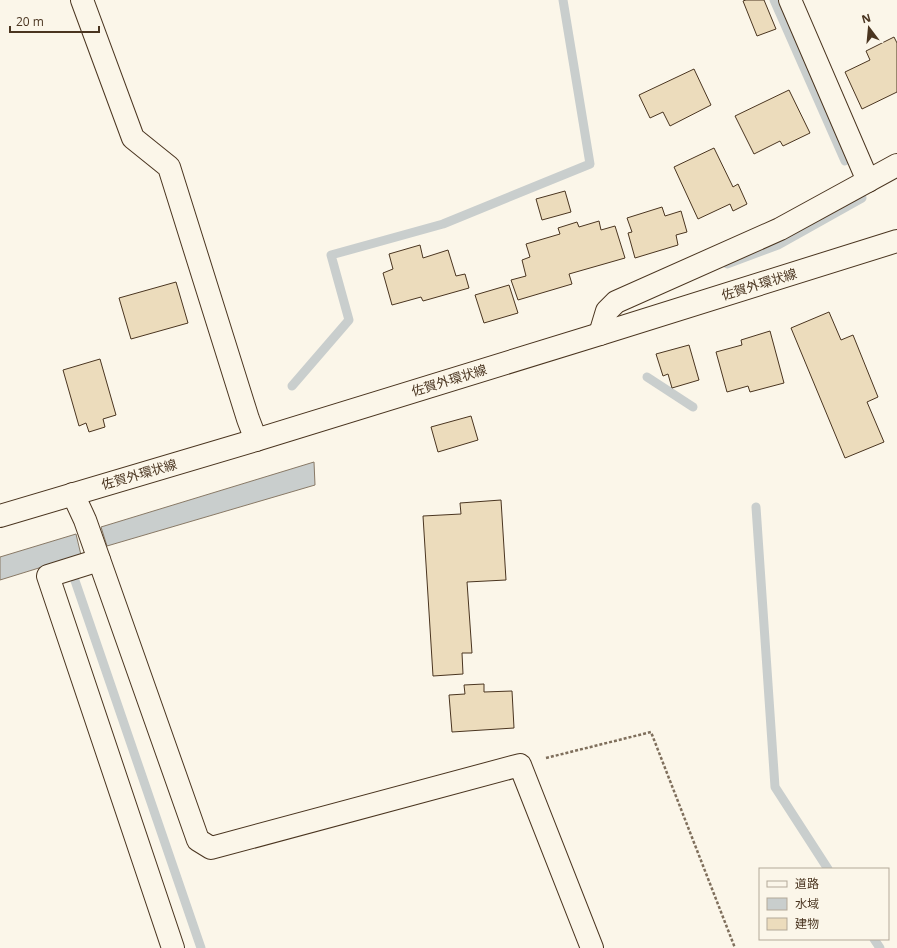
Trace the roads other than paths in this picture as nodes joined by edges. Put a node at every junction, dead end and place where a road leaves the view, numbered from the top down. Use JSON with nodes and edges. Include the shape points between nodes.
{"nodes":[{"id":1,"x":82,"y":0,"type":"edge"},
{"id":2,"x":790,"y":0,"type":"edge"},
{"id":3,"x":897,"y":165,"type":"edge"},
{"id":4,"x":868,"y":181,"type":"junction"},
{"id":5,"x":897,"y":241,"type":"edge"},
{"id":6,"x":600,"y":334,"type":"junction"},
{"id":7,"x":256,"y":440,"type":"junction"},
{"id":8,"x":73,"y":494,"type":"junction"},
{"id":9,"x":0,"y":516,"type":"edge"},
{"id":10,"x":92,"y":562,"type":"junction"},
{"id":11,"x":173,"y":948,"type":"edge"},
{"id":12,"x":592,"y":948,"type":"edge"}],
"edges":[{"from":1,"to":7,"type":"street","via":[[133,138],[169,167]]},
{"from":2,"to":4,"type":"street"},
{"from":3,"to":4,"type":"street"},
{"from":4,"to":6,"type":"street","via":[[780,229],[616,302],[607,311]]},
{"from":5,"to":6,"type":"street","name":"佐賀外環状線"},
{"from":6,"to":7,"type":"street","name":"佐賀外環状線"},
{"from":7,"to":8,"type":"street","name":"佐賀外環状線"},
{"from":8,"to":9,"type":"street","name":"佐賀外環状線"},
{"from":8,"to":10,"type":"street","via":[[85,520]]},
{"from":10,"to":11,"type":"street","via":[[48,576]]},
{"from":10,"to":12,"type":"street","via":[[198,840],[211,848],[520,765]]}]}
